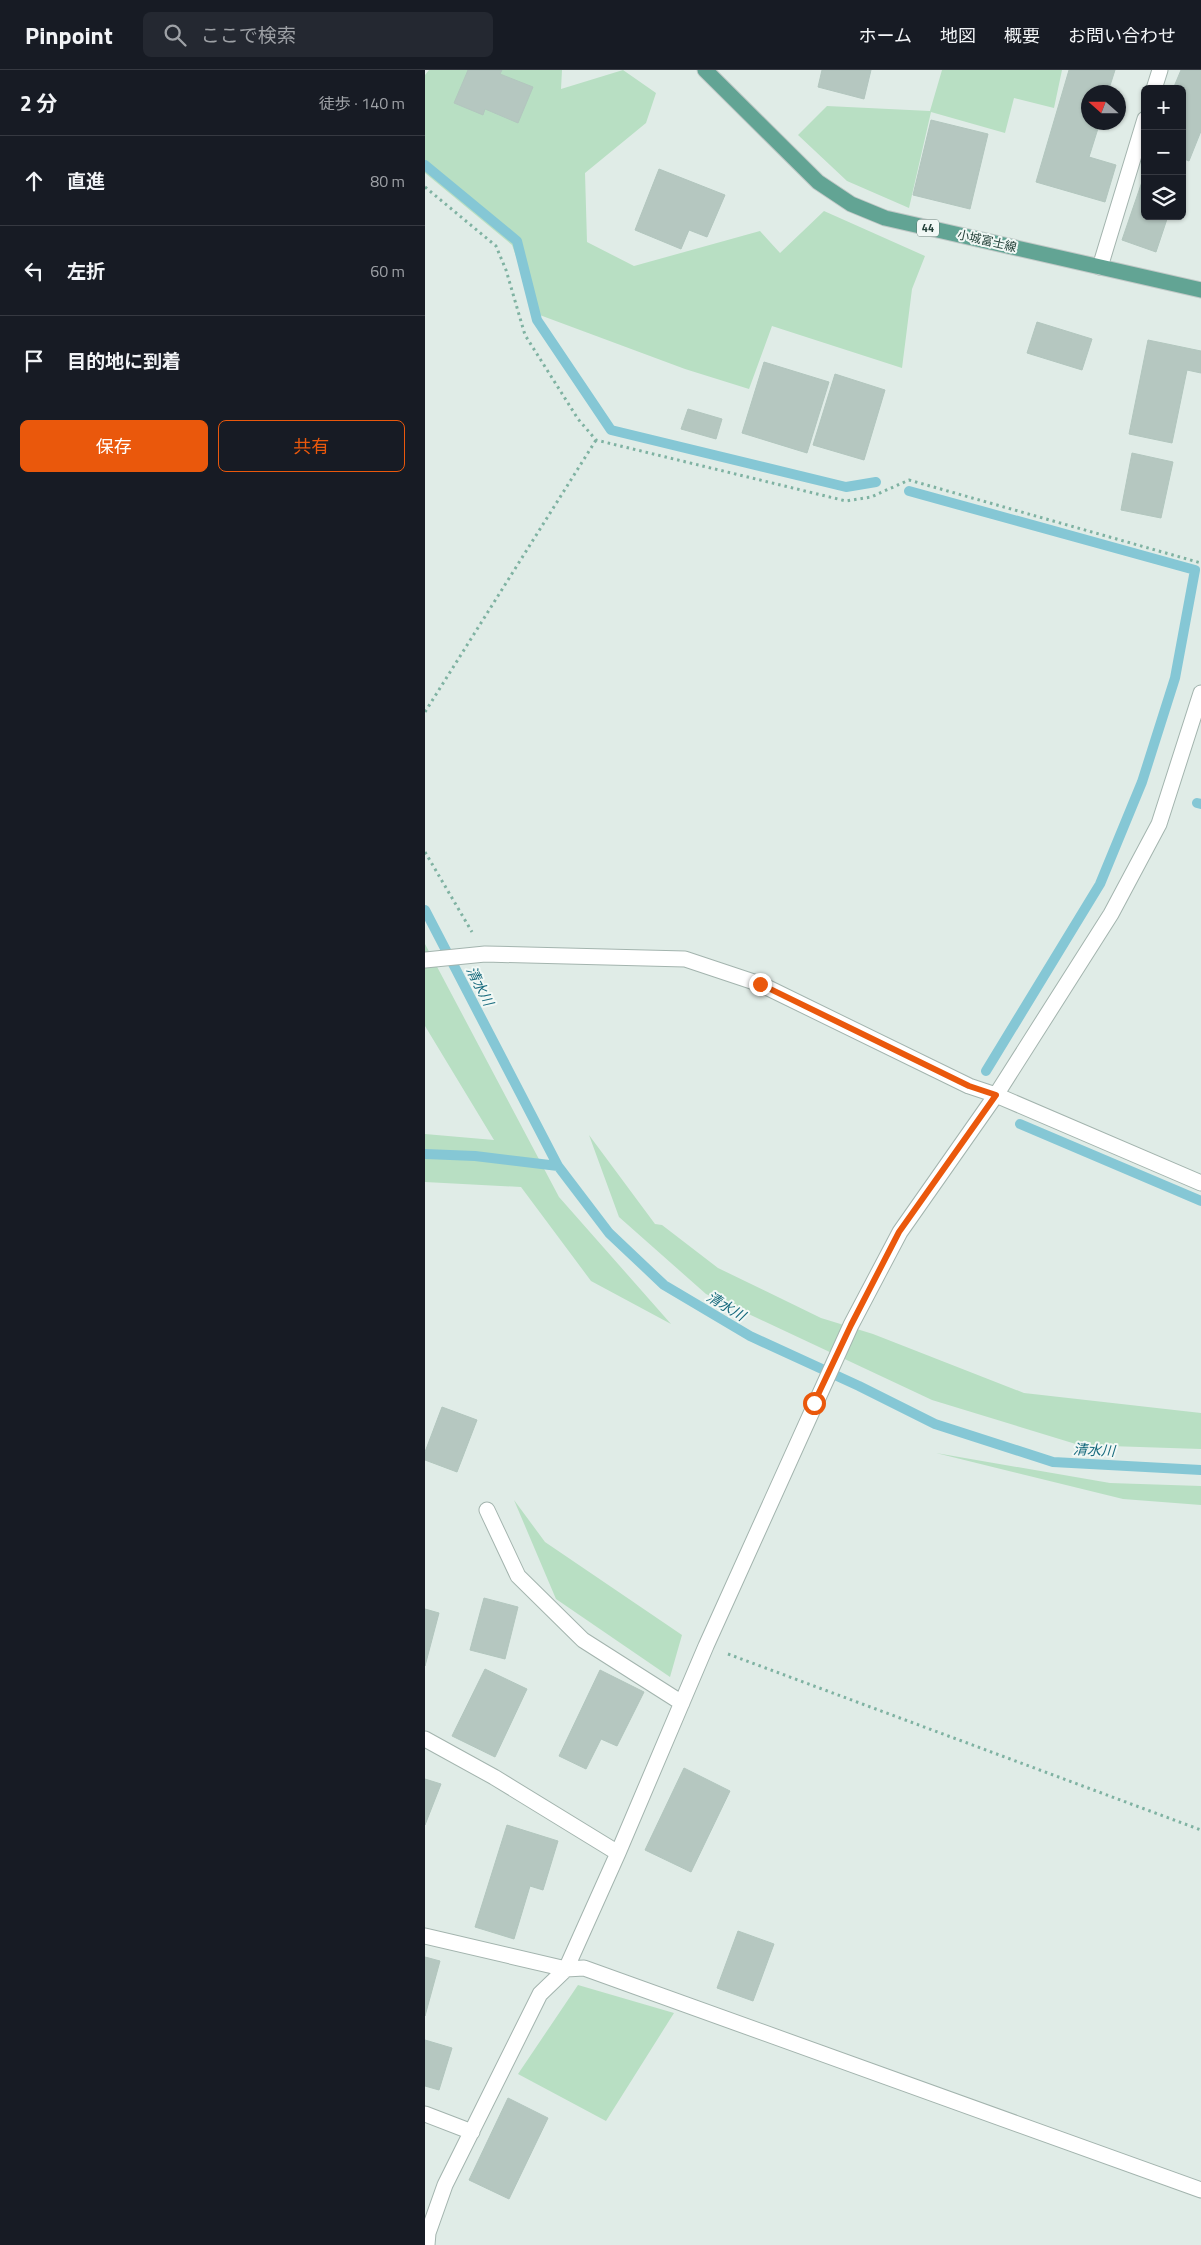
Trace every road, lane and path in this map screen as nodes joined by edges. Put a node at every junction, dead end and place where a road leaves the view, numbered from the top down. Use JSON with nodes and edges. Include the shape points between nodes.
{"nodes":[{"id":1,"x":705,"y":70,"type":"edge"},
{"id":2,"x":1160,"y":70,"type":"edge"},
{"id":3,"x":1155,"y":85,"type":"edge"},
{"id":4,"x":1142,"y":130,"type":"edge"},
{"id":5,"x":425,"y":187,"type":"edge"},
{"id":6,"x":1100,"y":267,"type":"junction"},
{"id":7,"x":1201,"y":290,"type":"edge"},
{"id":8,"x":596,"y":440,"type":"junction"},
{"id":9,"x":1201,"y":563,"type":"edge"},
{"id":10,"x":1201,"y":693,"type":"edge"},
{"id":11,"x":425,"y":712,"type":"edge"},
{"id":12,"x":425,"y":852,"type":"edge"},
{"id":13,"x":485,"y":954,"type":"junction"},
{"id":14,"x":425,"y":960,"type":"edge"},
{"id":15,"x":996,"y":1095,"type":"junction"},
{"id":16,"x":1201,"y":1183,"type":"edge"},
{"id":17,"x":487,"y":1510,"type":"dead end"},
{"id":18,"x":706,"y":1646,"type":"junction"},
{"id":19,"x":682,"y":1703,"type":"junction"},
{"id":20,"x":425,"y":1739,"type":"edge"},
{"id":21,"x":1201,"y":1830,"type":"edge"},
{"id":22,"x":618,"y":1854,"type":"junction"},
{"id":23,"x":425,"y":1936,"type":"edge"},
{"id":24,"x":565,"y":1969,"type":"junction"},
{"id":25,"x":425,"y":2114,"type":"edge"},
{"id":26,"x":472,"y":2132,"type":"junction"},
{"id":27,"x":1201,"y":2190,"type":"edge"},
{"id":28,"x":427,"y":2245,"type":"edge"}],
"edges":[{"from":1,"to":6,"type":"main road","name":"小城富士線","number":"44","via":[[818,182],[851,204],[885,218]]},
{"from":2,"to":3,"type":"street"},
{"from":4,"to":6,"type":"street"},
{"from":5,"to":8,"type":"path","via":[[496,246],[525,335],[578,419]]},
{"from":6,"to":7,"type":"main road","name":"小城富士線","number":"44"},
{"from":8,"to":9,"type":"path","via":[[846,501],[871,497],[909,480]]},
{"from":8,"to":11,"type":"path"},
{"from":10,"to":15,"type":"street","via":[[1159,824],[1111,914]]},
{"from":12,"to":13,"type":"path"},
{"from":13,"to":14,"type":"street"},
{"from":13,"to":15,"type":"street","via":[[685,959],[760,984],[969,1086]]},
{"from":15,"to":16,"type":"street"},
{"from":15,"to":18,"type":"street","via":[[899,1232],[814,1403]]},
{"from":17,"to":19,"type":"street","via":[[518,1576],[524,1582],[583,1640]]},
{"from":18,"to":19,"type":"street"},
{"from":18,"to":21,"type":"path"},
{"from":19,"to":22,"type":"street"},
{"from":20,"to":22,"type":"street","via":[[494,1777]]},
{"from":22,"to":24,"type":"street"},
{"from":23,"to":24,"type":"street"},
{"from":24,"to":26,"type":"street","via":[[540,1994]]},
{"from":24,"to":27,"type":"street","via":[[585,1968]]},
{"from":25,"to":26,"type":"street"},
{"from":26,"to":28,"type":"street","via":[[445,2185]]}]}
